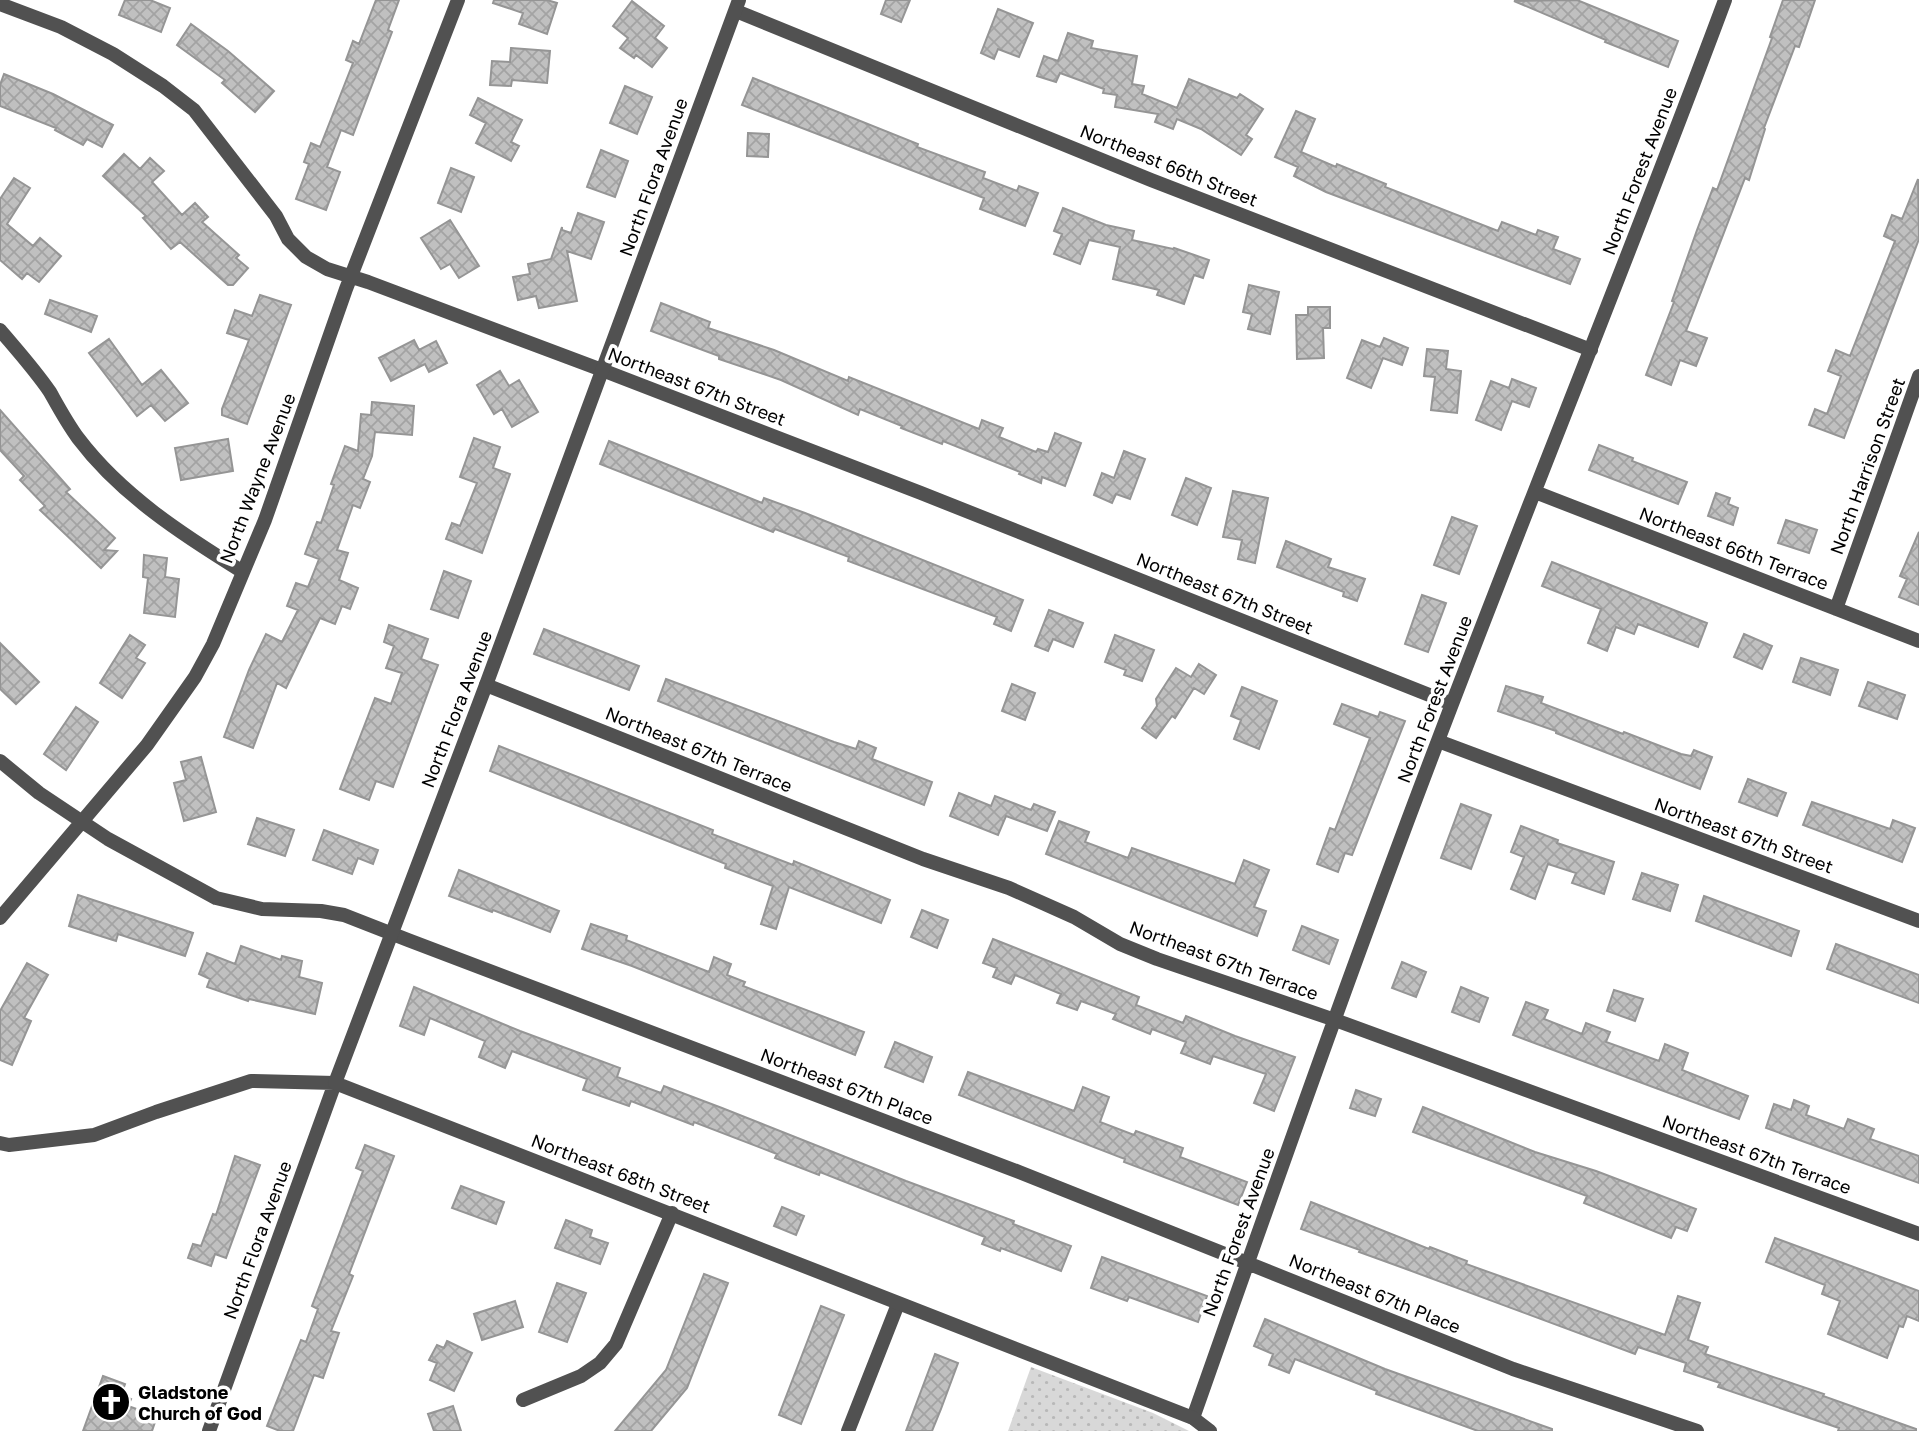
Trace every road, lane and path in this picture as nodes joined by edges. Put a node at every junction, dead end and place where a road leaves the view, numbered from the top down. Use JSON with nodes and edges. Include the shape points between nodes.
{"nodes":[{"id":1,"x":458,"y":0,"type":"edge"},
{"id":2,"x":1725,"y":0,"type":"edge"},
{"id":3,"x":0,"y":4,"type":"edge"},
{"id":4,"x":737,"y":5,"type":"edge"},
{"id":5,"x":351,"y":276,"type":"junction"},
{"id":6,"x":0,"y":330,"type":"edge"},
{"id":7,"x":1591,"y":350,"type":"junction"},
{"id":8,"x":602,"y":370,"type":"junction"},
{"id":9,"x":1919,"y":376,"type":"edge"},
{"id":10,"x":1535,"y":492,"type":"junction"},
{"id":11,"x":243,"y":572,"type":"junction"},
{"id":12,"x":1836,"y":609,"type":"junction"},
{"id":13,"x":1919,"y":641,"type":"edge"},
{"id":14,"x":486,"y":685,"type":"junction"},
{"id":15,"x":1452,"y":704,"type":"junction"},
{"id":16,"x":1438,"y":741,"type":"junction"},
{"id":17,"x":0,"y":761,"type":"edge"},
{"id":18,"x":81,"y":822,"type":"junction"},
{"id":19,"x":0,"y":918,"type":"edge"},
{"id":20,"x":1919,"y":921,"type":"edge"},
{"id":21,"x":392,"y":934,"type":"junction"},
{"id":22,"x":1335,"y":1020,"type":"junction"},
{"id":23,"x":335,"y":1083,"type":"junction"},
{"id":24,"x":0,"y":1143,"type":"edge"},
{"id":25,"x":672,"y":1213,"type":"junction"},
{"id":26,"x":1919,"y":1234,"type":"edge"},
{"id":27,"x":1247,"y":1263,"type":"junction"},
{"id":28,"x":898,"y":1304,"type":"junction"},
{"id":29,"x":523,"y":1400,"type":"dead end"},
{"id":30,"x":1193,"y":1418,"type":"junction"},
{"id":31,"x":209,"y":1431,"type":"edge"},
{"id":32,"x":848,"y":1431,"type":"edge"},
{"id":33,"x":1210,"y":1431,"type":"edge"},
{"id":34,"x":1697,"y":1431,"type":"edge"}],
"edges":[{"from":1,"to":5,"type":"street","name":"North Wayne Avenue"},
{"from":2,"to":7,"type":"street","name":"North Forest Avenue"},
{"from":3,"to":5,"type":"street","name":"Northeast 67th Street","via":[[61,27],[113,54],[194,110],[296,248],[327,269]]},
{"from":4,"to":7,"type":"street","name":"Northeast 66th Street","via":[[1151,180]]},
{"from":4,"to":8,"type":"street","name":"North Flora Avenue"},
{"from":5,"to":8,"type":"street","name":"Northeast 67th Street"},
{"from":5,"to":11,"type":"street","name":"North Wayne Avenue"},
{"from":6,"to":11,"type":"street","via":[[31,365],[96,459],[153,512]]},
{"from":7,"to":10,"type":"street","name":"North Forest Avenue"},
{"from":8,"to":14,"type":"street","name":"North Flora Avenue"},
{"from":8,"to":15,"type":"street","name":"Northeast 67th Street"},
{"from":9,"to":12,"type":"street","name":"North Harrison Street"},
{"from":10,"to":12,"type":"street","name":"Northeast 66th Terrace"},
{"from":10,"to":15,"type":"street","name":"North Forest Avenue"},
{"from":11,"to":18,"type":"street","name":"North Wayne Avenue","via":[[195,677],[146,745]]},
{"from":12,"to":13,"type":"street","name":"Northeast 66th Terrace"},
{"from":14,"to":21,"type":"street","name":"North Flora Avenue"},
{"from":14,"to":22,"type":"street","name":"Northeast 67th Terrace","via":[[923,859],[1009,888],[1157,959]]},
{"from":15,"to":16,"type":"street","name":"North Forest Avenue"},
{"from":16,"to":20,"type":"street","name":"Northeast 67th Street"},
{"from":16,"to":22,"type":"street","name":"North Forest Avenue"},
{"from":17,"to":18,"type":"street","name":"Northeast 67th Place"},
{"from":18,"to":19,"type":"street","name":"North Wayne Avenue"},
{"from":18,"to":21,"type":"street","name":"Northeast 67th Place","via":[[216,898],[262,909],[344,915]]},
{"from":21,"to":23,"type":"street","name":"North Flora Avenue"},
{"from":21,"to":27,"type":"street","name":"Northeast 67th Place"},
{"from":22,"to":26,"type":"street","name":"Northeast 67th Terrace"},
{"from":22,"to":27,"type":"street","name":"North Forest Avenue"},
{"from":23,"to":24,"type":"street","name":"Northeast 68th Street","via":[[251,1082],[94,1135]]},
{"from":23,"to":25,"type":"street","name":"Northeast 68th Street"},
{"from":23,"to":31,"type":"street","name":"North Flora Avenue"},
{"from":25,"to":28,"type":"street","name":"Northeast 68th Street"},
{"from":25,"to":29,"type":"street","via":[[616,1344],[581,1376]]},
{"from":27,"to":30,"type":"street","name":"North Forest Avenue"},
{"from":27,"to":34,"type":"street","name":"Northeast 67th Place","via":[[1513,1369]]},
{"from":28,"to":30,"type":"street","name":"Northeast 68th Street"},
{"from":28,"to":32,"type":"street"},
{"from":30,"to":33,"type":"street","name":"Northeast 68th Street"}]}
